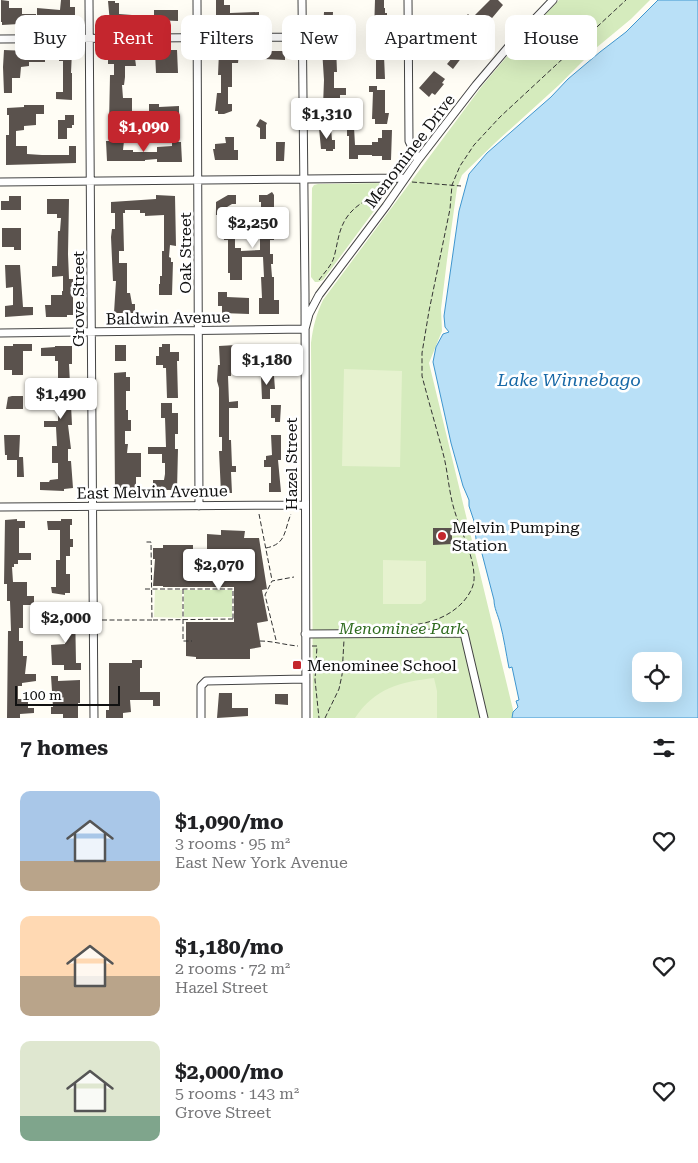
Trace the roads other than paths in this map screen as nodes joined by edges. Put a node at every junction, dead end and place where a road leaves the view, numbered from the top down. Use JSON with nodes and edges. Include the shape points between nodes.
{"nodes":[{"id":1,"x":89,"y":0,"type":"edge"},
{"id":2,"x":197,"y":0,"type":"edge"},
{"id":3,"x":302,"y":0,"type":"edge"},
{"id":4,"x":408,"y":0,"type":"edge"},
{"id":5,"x":553,"y":0,"type":"edge"},
{"id":6,"x":197,"y":15,"type":"edge"},
{"id":7,"x":302,"y":15,"type":"edge"},
{"id":8,"x":181,"y":37,"type":"edge"},
{"id":9,"x":89,"y":38,"type":"junction"},
{"id":10,"x":0,"y":39,"type":"edge"},
{"id":11,"x":197,"y":60,"type":"edge"},
{"id":12,"x":302,"y":60,"type":"edge"},
{"id":13,"x":418,"y":160,"type":"junction"},
{"id":14,"x":304,"y":179,"type":"junction"},
{"id":15,"x":405,"y":179,"type":"junction"},
{"id":16,"x":91,"y":180,"type":"junction"},
{"id":17,"x":198,"y":181,"type":"junction"},
{"id":18,"x":0,"y":182,"type":"edge"},
{"id":19,"x":305,"y":329,"type":"junction"},
{"id":20,"x":198,"y":331,"type":"junction"},
{"id":21,"x":91,"y":332,"type":"junction"},
{"id":22,"x":0,"y":333,"type":"edge"},
{"id":23,"x":305,"y":505,"type":"junction"},
{"id":24,"x":198,"y":506,"type":"junction"},
{"id":25,"x":0,"y":507,"type":"edge"},
{"id":26,"x":93,"y":507,"type":"junction"},
{"id":27,"x":305,"y":634,"type":"junction"},
{"id":28,"x":306,"y":679,"type":"junction"},
{"id":29,"x":94,"y":718,"type":"edge"},
{"id":30,"x":201,"y":718,"type":"edge"},
{"id":31,"x":306,"y":718,"type":"edge"},
{"id":32,"x":484,"y":718,"type":"edge"}],
"edges":[{"from":1,"to":9,"type":"street","name":"Grove Street"},
{"from":2,"to":6,"type":"street","name":"Oak Street"},
{"from":3,"to":7,"type":"street","name":"Hazel Street"},
{"from":4,"to":13,"type":"street","via":[[409,141]]},
{"from":5,"to":13,"type":"street","name":"Menominee Drive","via":[[482,78]]},
{"from":8,"to":9,"type":"street"},
{"from":9,"to":10,"type":"street"},
{"from":9,"to":16,"type":"street","name":"Grove Street"},
{"from":11,"to":17,"type":"street","name":"Oak Street"},
{"from":12,"to":14,"type":"street","name":"Hazel Street"},
{"from":13,"to":15,"type":"street","name":"Menominee Drive"},
{"from":14,"to":15,"type":"street"},
{"from":14,"to":17,"type":"street"},
{"from":14,"to":19,"type":"street","name":"Hazel Street"},
{"from":15,"to":19,"type":"street","name":"Menominee Drive","via":[[319,295]]},
{"from":16,"to":17,"type":"street"},
{"from":16,"to":18,"type":"street"},
{"from":16,"to":21,"type":"street","name":"Grove Street"},
{"from":17,"to":20,"type":"street","name":"Oak Street"},
{"from":19,"to":20,"type":"street","name":"Baldwin Avenue"},
{"from":19,"to":23,"type":"street","name":"Hazel Street"},
{"from":20,"to":21,"type":"street","name":"Baldwin Avenue"},
{"from":20,"to":24,"type":"street","name":"Oak Street"},
{"from":21,"to":22,"type":"street","name":"Baldwin Avenue"},
{"from":21,"to":26,"type":"street","name":"Grove Street"},
{"from":23,"to":24,"type":"street","name":"East Melvin Avenue"},
{"from":23,"to":27,"type":"street","name":"Hazel Street"},
{"from":24,"to":26,"type":"street","name":"East Melvin Avenue"},
{"from":25,"to":26,"type":"street","name":"East Melvin Avenue"},
{"from":26,"to":29,"type":"street","name":"Grove Street"},
{"from":27,"to":28,"type":"street","name":"Hazel Street"},
{"from":27,"to":32,"type":"street","via":[[464,633]]},
{"from":28,"to":30,"type":"street","via":[[206,681],[202,686]]},
{"from":28,"to":31,"type":"street","name":"Hazel Street"}]}
